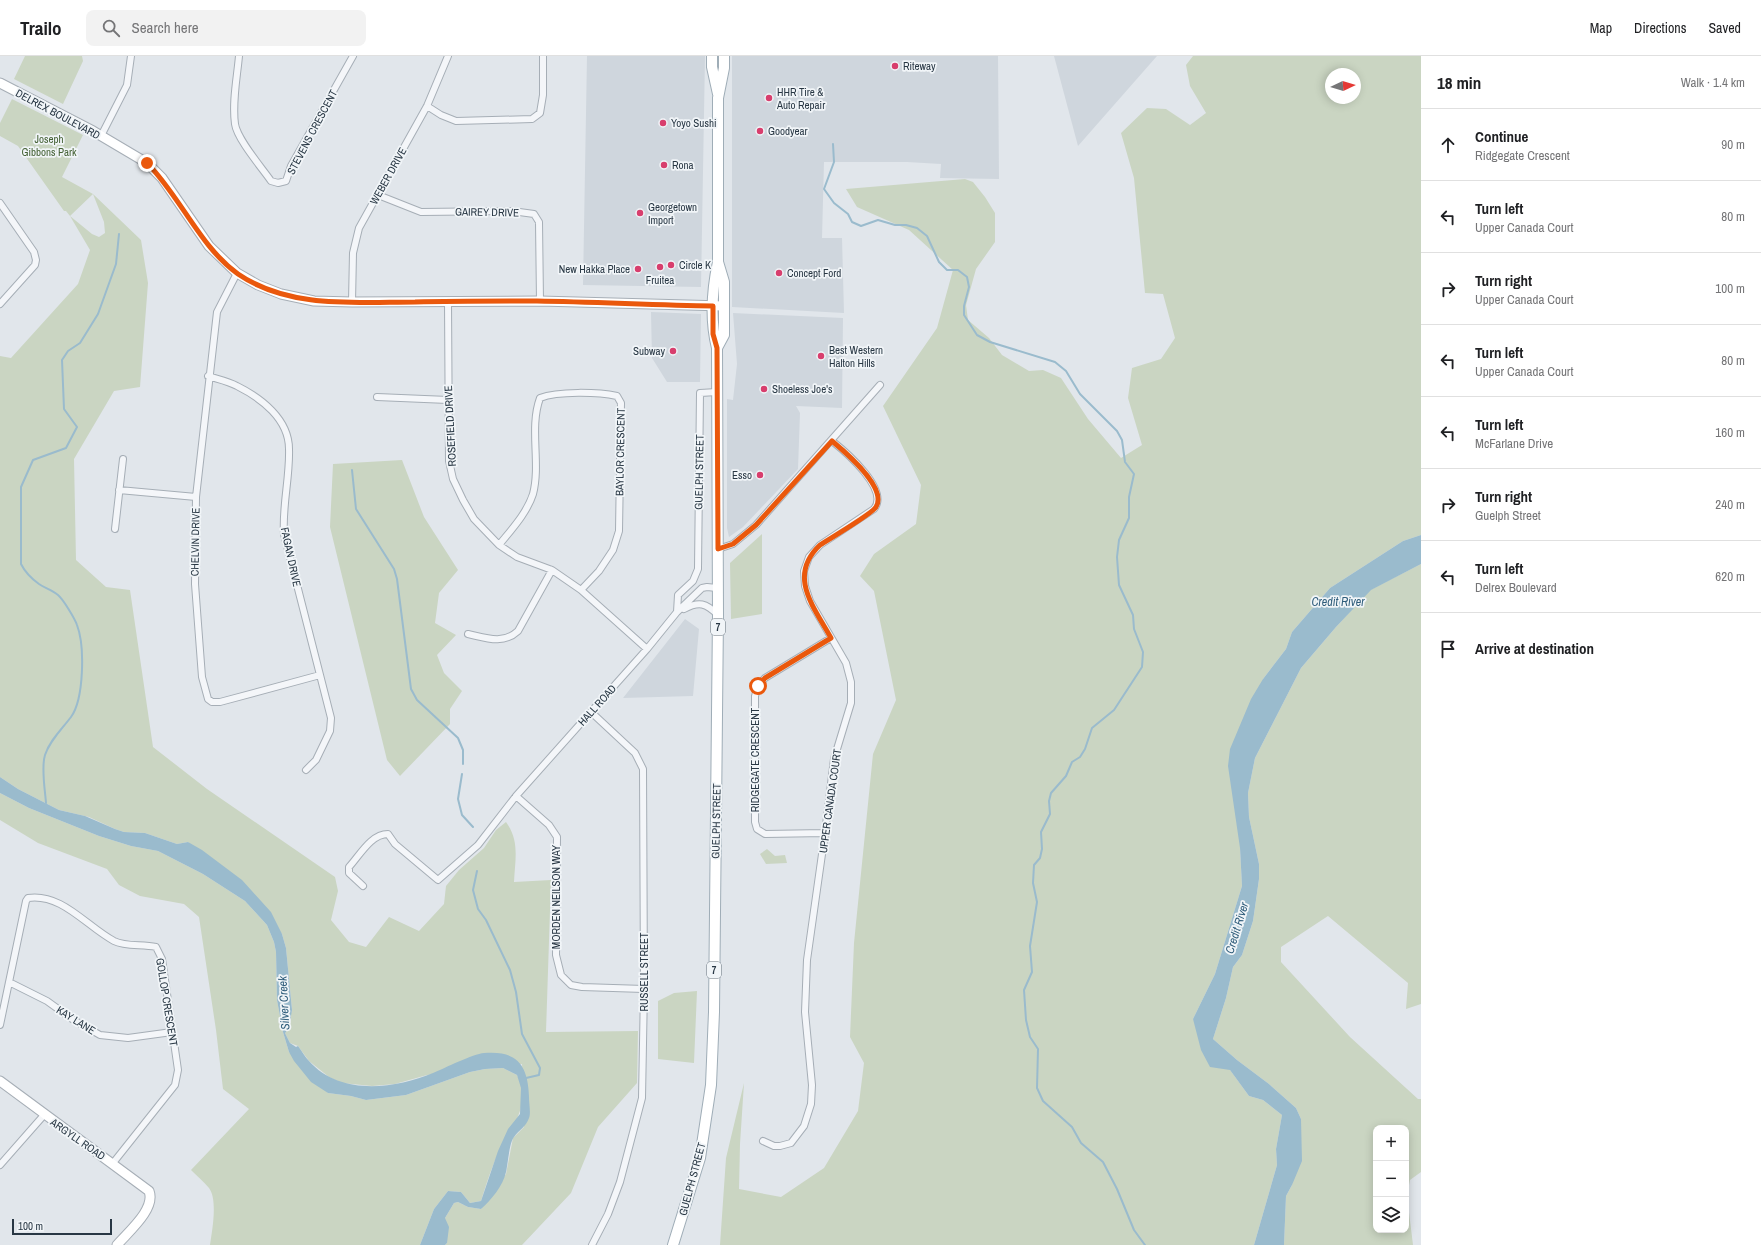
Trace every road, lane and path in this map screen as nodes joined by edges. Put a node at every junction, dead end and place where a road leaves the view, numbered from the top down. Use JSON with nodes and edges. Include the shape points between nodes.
{"nodes":[{"id":1,"x":131,"y":56,"type":"edge"},
{"id":2,"x":238,"y":56,"type":"edge"},
{"id":3,"x":353,"y":56,"type":"edge"},
{"id":4,"x":448,"y":56,"type":"edge"},
{"id":5,"x":543,"y":56,"type":"edge"},
{"id":6,"x":712,"y":56,"type":"edge"},
{"id":7,"x":724,"y":56,"type":"edge"},
{"id":8,"x":0,"y":83,"type":"edge"},
{"id":9,"x":718,"y":98,"type":"junction"},
{"id":10,"x":427,"y":106,"type":"junction"},
{"id":11,"x":101,"y":136,"type":"junction"},
{"id":12,"x":378,"y":196,"type":"junction"},
{"id":13,"x":0,"y":203,"type":"edge"},
{"id":14,"x":718,"y":262,"type":"junction"},
{"id":15,"x":237,"y":273,"type":"junction"},
{"id":16,"x":540,"y":301,"type":"junction"},
{"id":17,"x":352,"y":302,"type":"junction"},
{"id":18,"x":448,"y":302,"type":"junction"},
{"id":19,"x":0,"y":304,"type":"edge"},
{"id":20,"x":713,"y":306,"type":"junction"},
{"id":21,"x":724,"y":306,"type":"junction"},
{"id":22,"x":717,"y":348,"type":"junction"},
{"id":23,"x":208,"y":376,"type":"junction"},
{"id":24,"x":880,"y":385,"type":"dead end"},
{"id":25,"x":718,"y":392,"type":"junction"},
{"id":26,"x":377,"y":397,"type":"dead end"},
{"id":27,"x":448,"y":400,"type":"junction"},
{"id":28,"x":832,"y":441,"type":"junction"},
{"id":29,"x":123,"y":459,"type":"dead end"},
{"id":30,"x":119,"y":490,"type":"junction"},
{"id":31,"x":196,"y":497,"type":"junction"},
{"id":32,"x":114,"y":529,"type":"dead end"},
{"id":33,"x":499,"y":545,"type":"junction"},
{"id":34,"x":718,"y":549,"type":"junction"},
{"id":35,"x":698,"y":569,"type":"joint"},
{"id":36,"x":552,"y":570,"type":"junction"},
{"id":37,"x":717,"y":588,"type":"junction"},
{"id":38,"x":581,"y":590,"type":"junction"},
{"id":39,"x":677,"y":612,"type":"junction"},
{"id":40,"x":718,"y":615,"type":"junction"},
{"id":41,"x":468,"y":634,"type":"dead end"},
{"id":42,"x":831,"y":638,"type":"junction"},
{"id":43,"x":647,"y":649,"type":"junction"},
{"id":44,"x":320,"y":675,"type":"junction"},
{"id":45,"x":591,"y":712,"type":"junction"},
{"id":46,"x":306,"y":770,"type":"dead end"},
{"id":47,"x":516,"y":796,"type":"junction"},
{"id":48,"x":825,"y":832,"type":"junction"},
{"id":49,"x":363,"y":886,"type":"dead end"},
{"id":50,"x":9,"y":982,"type":"junction"},
{"id":51,"x":644,"y":989,"type":"junction"},
{"id":52,"x":0,"y":1025,"type":"edge"},
{"id":53,"x":172,"y":1032,"type":"junction"},
{"id":54,"x":0,"y":1081,"type":"edge"},
{"id":55,"x":44,"y":1115,"type":"junction"},
{"id":56,"x":763,"y":1140,"type":"dead end"},
{"id":57,"x":113,"y":1163,"type":"junction"},
{"id":58,"x":0,"y":1165,"type":"edge"},
{"id":59,"x":117,"y":1245,"type":"edge"},
{"id":60,"x":592,"y":1245,"type":"edge"},
{"id":61,"x":673,"y":1245,"type":"edge"}],
"edges":[{"from":1,"to":11,"type":"street","via":[[127,85]]},
{"from":2,"to":3,"type":"street","name":"STEVENS CRESCENT","via":[[235,125],[243,142],[271,181],[278,183],[286,181],[291,166]]},
{"from":4,"to":10,"type":"street","name":"WEBER DRIVE"},
{"from":5,"to":10,"type":"street","via":[[543,95],[540,113],[532,119],[456,121]]},
{"from":6,"to":9,"type":"main road","name":"GUELPH STREET"},
{"from":7,"to":9,"type":"main road","name":"GUELPH STREET"},
{"from":8,"to":11,"type":"street","name":"DELREX BOULEVARD"},
{"from":9,"to":14,"type":"main road","name":"GUELPH STREET"},
{"from":10,"to":12,"type":"street","name":"WEBER DRIVE"},
{"from":11,"to":15,"type":"street","name":"DELREX BOULEVARD","via":[[147,163],[162,178],[209,246]]},
{"from":12,"to":16,"type":"street","name":"GAIREY DRIVE","via":[[421,212],[512,211],[534,214],[539,222]]},
{"from":12,"to":17,"type":"street","name":"WEBER DRIVE","via":[[359,228],[355,242]]},
{"from":13,"to":19,"type":"street","via":[[34,252],[36,260],[35,265]]},
{"from":14,"to":20,"type":"main road","name":"GUELPH STREET"},
{"from":14,"to":21,"type":"main road","name":"GUELPH STREET","via":[[724,282]]},
{"from":15,"to":17,"type":"street","name":"DELREX BOULEVARD","via":[[281,294],[314,301]]},
{"from":15,"to":23,"type":"street","name":"CHELVIN DRIVE","via":[[216,312]]},
{"from":16,"to":18,"type":"street","name":"DELREX BOULEVARD"},
{"from":16,"to":20,"type":"street","name":"DELREX BOULEVARD"},
{"from":17,"to":18,"type":"street","name":"DELREX BOULEVARD"},
{"from":18,"to":27,"type":"street","name":"ROSEFIELD DRIVE"},
{"from":20,"to":21,"type":"street","name":"DELREX BOULEVARD"},
{"from":20,"to":22,"type":"main road","name":"GUELPH STREET","via":[[713,334]]},
{"from":21,"to":22,"type":"main road","name":"GUELPH STREET","via":[[724,335]]},
{"from":22,"to":25,"type":"main road","name":"GUELPH STREET"},
{"from":23,"to":31,"type":"street","name":"CHELVIN DRIVE"},
{"from":23,"to":44,"type":"street","name":"FAGAN DRIVE","via":[[237,386],[265,404],[281,420],[288,434],[284,534]]},
{"from":24,"to":28,"type":"street"},
{"from":25,"to":34,"type":"main road","name":"GUELPH STREET"},
{"from":25,"to":35,"type":"street","name":"GUELPH STREET","via":[[700,393]]},
{"from":26,"to":27,"type":"street"},
{"from":27,"to":33,"type":"street","name":"ROSEFIELD DRIVE","via":[[449,461],[453,479],[474,518]]},
{"from":28,"to":34,"type":"street","via":[[756,525],[733,544]]},
{"from":28,"to":42,"type":"street","name":"UPPER CANADA COURT","via":[[859,465],[877,493],[878,499],[874,509],[813,551],[806,564],[804,578],[807,593]]},
{"from":29,"to":30,"type":"street"},
{"from":30,"to":31,"type":"street"},
{"from":30,"to":32,"type":"street"},
{"from":31,"to":44,"type":"street","name":"CHELVIN DRIVE","via":[[195,584],[202,677],[208,699],[220,702]]},
{"from":33,"to":36,"type":"street","name":"ROSEFIELD DRIVE","via":[[517,557]]},
{"from":33,"to":38,"type":"street","name":"BAYLOR CRESCENT","via":[[526,510],[532,495],[536,475],[536,410],[540,398],[550,394],[617,396],[622,403],[619,531],[613,550],[600,571]]},
{"from":34,"to":37,"type":"main road","name":"GUELPH STREET"},
{"from":35,"to":39,"type":"street","name":"HALL ROAD","via":[[693,581],[678,595]]},
{"from":36,"to":38,"type":"street","name":"ROSEFIELD DRIVE"},
{"from":36,"to":41,"type":"street","via":[[518,631],[512,637],[500,640]]},
{"from":37,"to":39,"type":"street","name":"HALL ROAD","via":[[702,588]]},
{"from":37,"to":40,"type":"main road","name":"GUELPH STREET","number":"7"},
{"from":38,"to":43,"type":"street","name":"ROSEFIELD DRIVE"},
{"from":39,"to":40,"type":"street","via":[[701,604],[710,607]]},
{"from":39,"to":43,"type":"street","name":"HALL ROAD"},
{"from":40,"to":61,"type":"main road","name":"GUELPH STREET","number":"7","via":[[711,1085],[700,1158]]},
{"from":42,"to":48,"type":"street","name":"UPPER CANADA COURT","via":[[846,663],[852,697],[834,759]]},
{"from":42,"to":48,"type":"street","name":"RIDGEGATE CRESCENT","via":[[765,678],[758,686],[755,696],[757,829],[765,834]]},
{"from":43,"to":45,"type":"street","name":"HALL ROAD"},
{"from":44,"to":46,"type":"street","name":"FAGAN DRIVE","via":[[331,718],[330,731],[316,760]]},
{"from":45,"to":47,"type":"street","name":"HALL ROAD"},
{"from":45,"to":51,"type":"street","name":"RUSSELL STREET","via":[[635,753],[643,768]]},
{"from":47,"to":49,"type":"street","name":"HALL ROAD","via":[[478,845],[438,880],[395,844],[388,834],[380,834],[349,867],[349,873]]},
{"from":47,"to":51,"type":"street","name":"MORDEN NEILSON WAY","via":[[549,825],[557,836],[556,955],[562,976],[571,985],[582,987]]},
{"from":48,"to":56,"type":"street","name":"UPPER CANADA COURT","via":[[807,960],[805,1012],[812,1085],[811,1104],[804,1126],[791,1143],[774,1146]]},
{"from":50,"to":52,"type":"street","name":"GOLLOP CRESCENT"},
{"from":50,"to":53,"type":"street","name":"KAY LANE","via":[[47,1001],[72,1019],[100,1034],[128,1038]]},
{"from":50,"to":53,"type":"street","name":"GOLLOP CRESCENT","via":[[26,901],[28,898],[36,897],[50,899],[114,941],[156,947],[162,959]]},
{"from":51,"to":60,"type":"street","name":"RUSSELL STREET","via":[[642,1098],[620,1182],[608,1214]]},
{"from":53,"to":57,"type":"street","name":"GOLLOP CRESCENT","via":[[178,1070],[175,1085]]},
{"from":54,"to":55,"type":"street","name":"ARGYLL ROAD"},
{"from":55,"to":57,"type":"street","name":"ARGYLL ROAD"},
{"from":55,"to":58,"type":"street"},
{"from":57,"to":59,"type":"street","name":"ARGYLL ROAD","via":[[149,1191],[151,1199],[145,1213]]}]}
